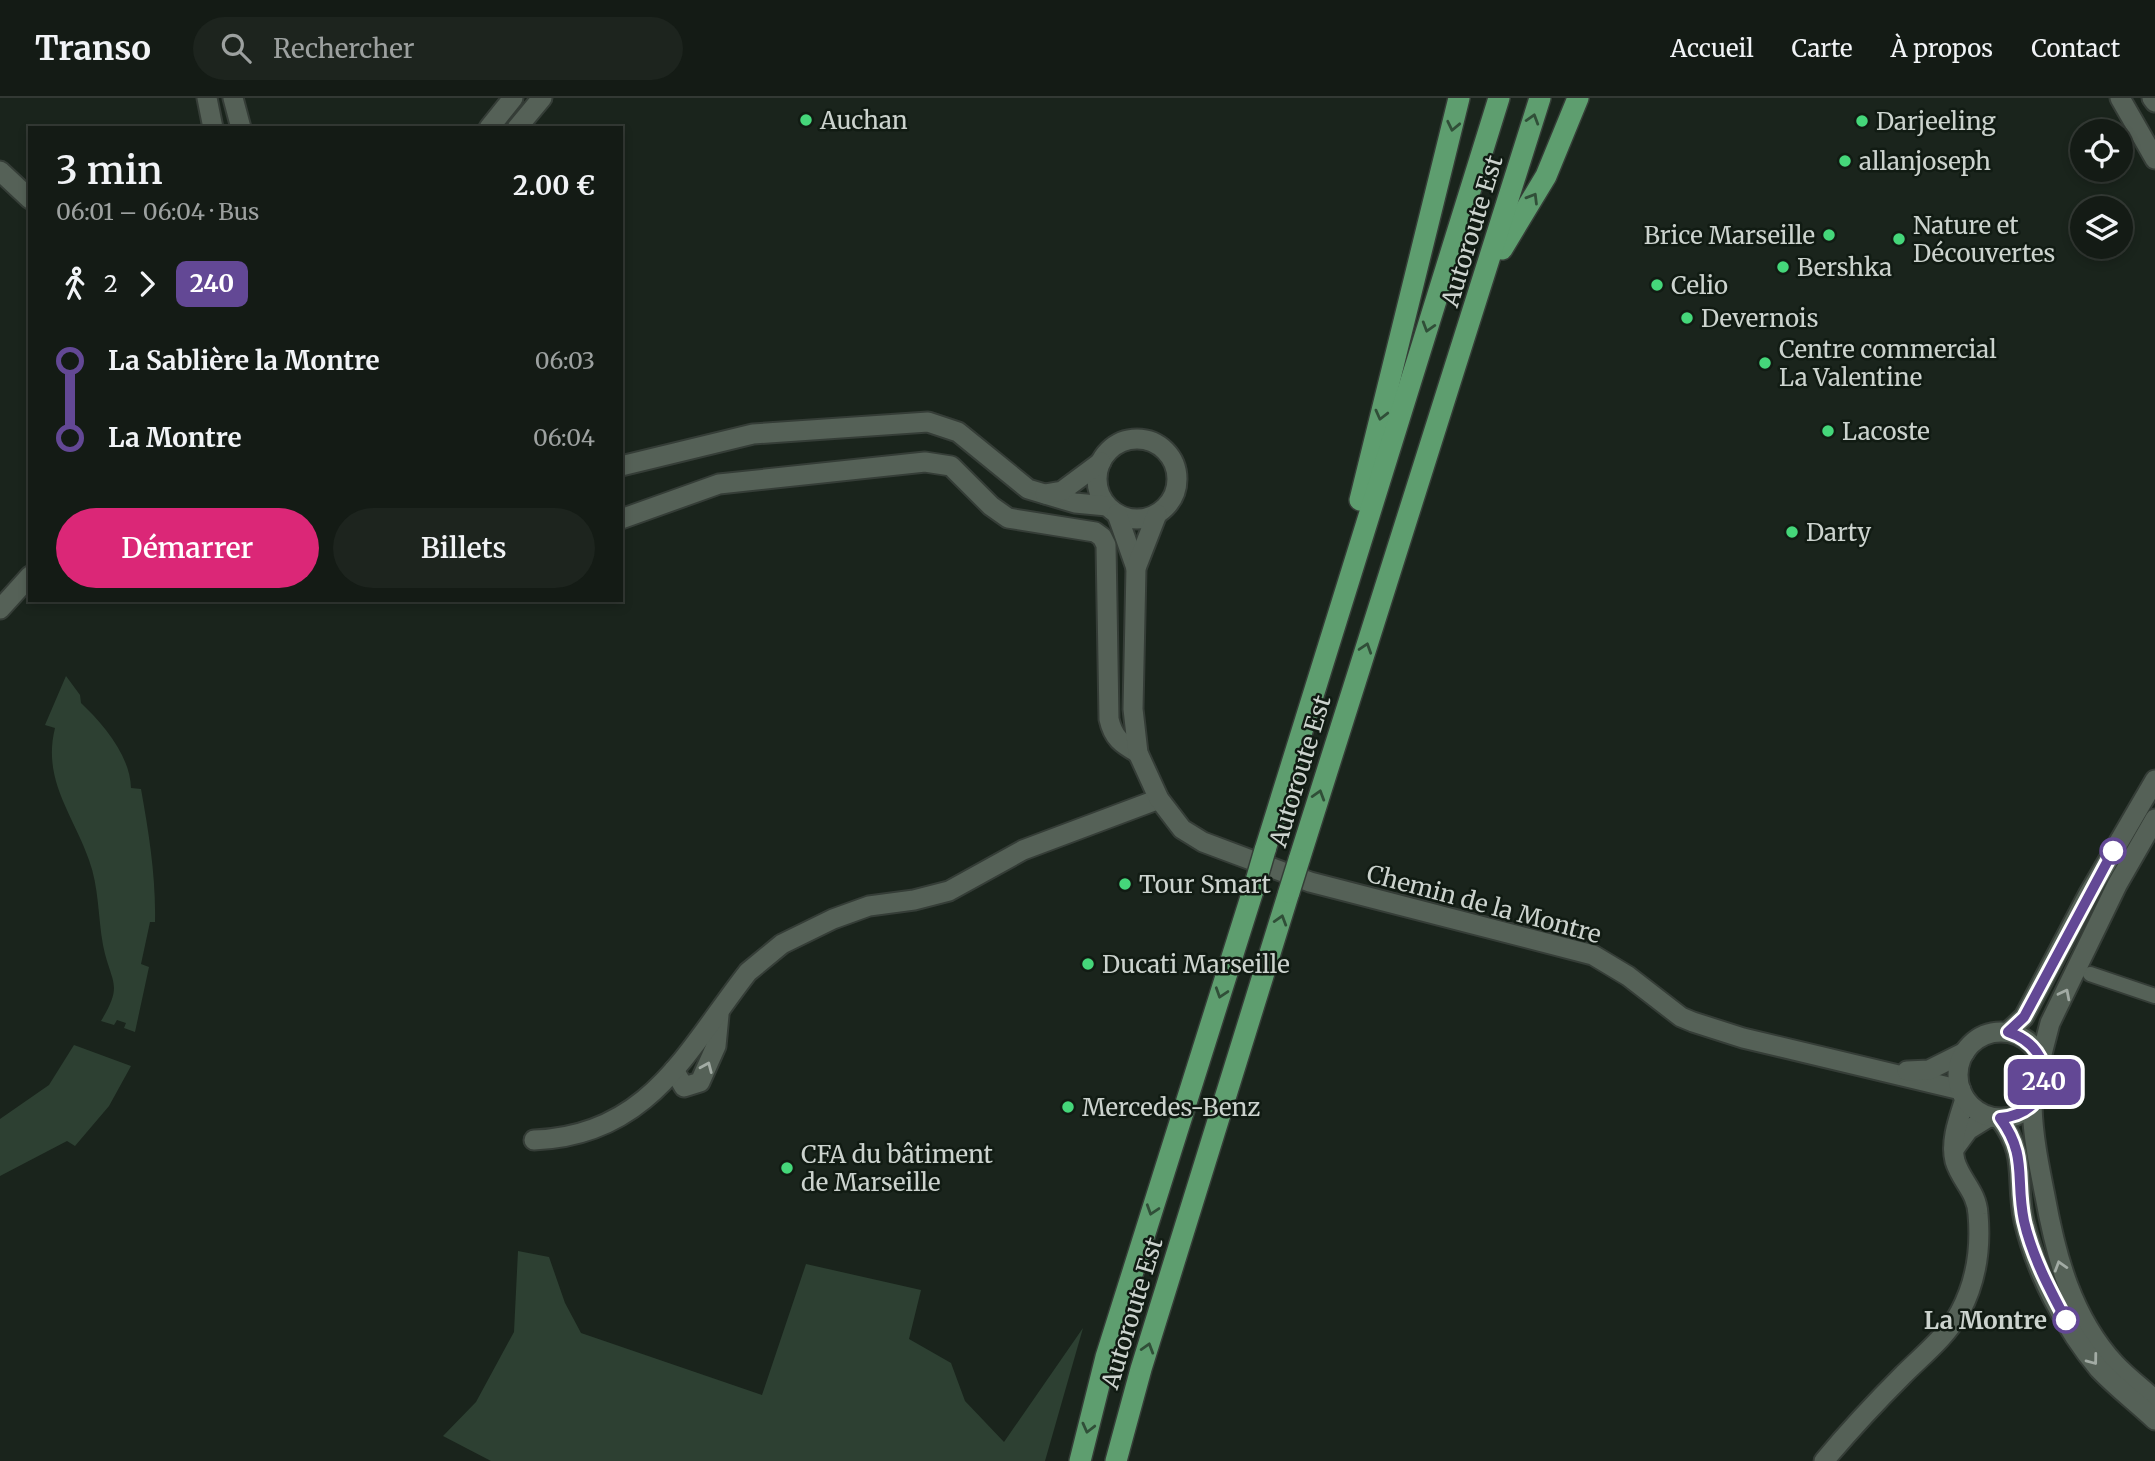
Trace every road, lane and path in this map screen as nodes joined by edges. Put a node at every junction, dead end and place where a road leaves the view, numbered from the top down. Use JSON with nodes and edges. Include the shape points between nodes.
{"nodes":[{"id":1,"x":206,"y":98,"type":"edge"},
{"id":2,"x":233,"y":98,"type":"edge"},
{"id":3,"x":513,"y":98,"type":"edge"},
{"id":4,"x":542,"y":98,"type":"edge"},
{"id":5,"x":1459,"y":98,"type":"edge"},
{"id":6,"x":1499,"y":98,"type":"edge"},
{"id":7,"x":1540,"y":98,"type":"edge"},
{"id":8,"x":1578,"y":98,"type":"edge"},
{"id":9,"x":2120,"y":98,"type":"edge"},
{"id":10,"x":213,"y":126,"type":"edge"},
{"id":11,"x":240,"y":126,"type":"edge"},
{"id":12,"x":491,"y":126,"type":"edge"},
{"id":13,"x":519,"y":126,"type":"edge"},
{"id":14,"x":2155,"y":159,"type":"edge"},
{"id":15,"x":0,"y":171,"type":"edge"},
{"id":16,"x":28,"y":197,"type":"edge"},
{"id":17,"x":1485,"y":278,"type":"junction"},
{"id":18,"x":1101,"y":462,"type":"junction"},
{"id":19,"x":623,"y":466,"type":"edge"},
{"id":20,"x":1040,"y":494,"type":"junction"},
{"id":21,"x":1112,"y":510,"type":"junction"},
{"id":22,"x":1157,"y":514,"type":"junction"},
{"id":23,"x":623,"y":518,"type":"edge"},
{"id":24,"x":1136,"y":568,"type":"junction"},
{"id":25,"x":28,"y":578,"type":"edge"},
{"id":26,"x":0,"y":609,"type":"edge"},
{"id":27,"x":1303,"y":726,"type":"junction"},
{"id":28,"x":1138,"y":753,"type":"junction"},
{"id":29,"x":2155,"y":780,"type":"edge"},
{"id":30,"x":1159,"y":799,"type":"junction"},
{"id":31,"x":2155,"y":819,"type":"edge"},
{"id":32,"x":2090,"y":974,"type":"dead end"},
{"id":33,"x":2155,"y":996,"type":"edge"},
{"id":34,"x":719,"y":1013,"type":"junction"},
{"id":35,"x":2008,"y":1032,"type":"junction"},
{"id":36,"x":1965,"y":1052,"type":"junction"},
{"id":37,"x":2041,"y":1058,"type":"junction"},
{"id":38,"x":674,"y":1070,"type":"junction"},
{"id":39,"x":1892,"y":1072,"type":"junction"},
{"id":40,"x":1963,"y":1094,"type":"junction"},
{"id":41,"x":2032,"y":1106,"type":"junction"},
{"id":42,"x":1994,"y":1118,"type":"junction"},
{"id":43,"x":534,"y":1139,"type":"dead end"},
{"id":44,"x":1954,"y":1150,"type":"junction"},
{"id":45,"x":2021,"y":1191,"type":"junction"},
{"id":46,"x":2047,"y":1207,"type":"junction"},
{"id":47,"x":2155,"y":1400,"type":"edge"},
{"id":48,"x":2155,"y":1420,"type":"edge"},
{"id":49,"x":1080,"y":1461,"type":"edge"},
{"id":50,"x":1116,"y":1461,"type":"edge"},
{"id":51,"x":1824,"y":1461,"type":"edge"}],
"edges":[{"from":1,"to":10,"type":"street"},
{"from":2,"to":11,"type":"street"},
{"from":3,"to":12,"type":"street"},
{"from":4,"to":13,"type":"street"},
{"from":5,"to":27,"type":"highway","one_way":true},
{"from":6,"to":27,"type":"highway","name":"Autoroute Est","one_way":true},
{"from":17,"to":7,"type":"highway","name":"Autoroute Est","one_way":true},
{"from":17,"to":8,"type":"highway","one_way":true,"via":[[1546,176]]},
{"from":9,"to":14,"type":"street"},
{"from":15,"to":16,"type":"street"},
{"from":50,"to":17,"type":"highway","name":"Autoroute Est","one_way":true,"bridge":true,"via":[[1289,892]]},
{"from":18,"to":20,"type":"street","via":[[1062,491]]},
{"from":18,"to":21,"type":"street","via":[[1097,485]]},
{"from":18,"to":22,"type":"street","via":[[1108,451],[1132,439],[1146,440],[1169,455],[1177,480],[1168,506]]},
{"from":19,"to":20,"type":"street","via":[[753,434],[928,422],[958,432],[1027,489]]},
{"from":20,"to":21,"type":"street"},
{"from":21,"to":22,"type":"street","via":[[1130,519]]},
{"from":21,"to":24,"type":"street"},
{"from":22,"to":24,"type":"street"},
{"from":23,"to":28,"type":"street","via":[[719,484],[925,462],[951,466],[1000,514],[1102,537],[1106,545],[1108,719],[1119,742]]},
{"from":24,"to":28,"type":"street","via":[[1133,709]]},
{"from":25,"to":26,"type":"street"},
{"from":27,"to":49,"type":"highway","name":"Autoroute Est","one_way":true,"bridge":true,"via":[[1106,1357]]},
{"from":28,"to":30,"type":"street","name":"Chemin de la Montre"},
{"from":29,"to":35,"type":"street","via":[[2024,1017]]},
{"from":30,"to":34,"type":"street","via":[[1023,849],[949,891],[869,906],[802,932],[748,972]]},
{"from":30,"to":39,"type":"street","name":"Chemin de la Montre","via":[[1182,828],[1243,858],[1310,882],[1593,955],[1693,1022]]},
{"from":37,"to":31,"type":"street","one_way":true,"via":[[2050,1023],[2117,885]]},
{"from":32,"to":33,"type":"street"},
{"from":34,"to":38,"type":"street"},
{"from":38,"to":34,"type":"street","one_way":true,"via":[[684,1087],[700,1082],[716,1046]]},
{"from":35,"to":36,"type":"street","via":[[1983,1035]]},
{"from":35,"to":37,"type":"street","via":[[2022,1036]]},
{"from":36,"to":39,"type":"street","name":"Chemin de la Montre","via":[[1929,1070]]},
{"from":36,"to":40,"type":"street","via":[[1959,1064]]},
{"from":37,"to":41,"type":"street","via":[[2044,1083]]},
{"from":38,"to":43,"type":"street","via":[[662,1086],[614,1118],[568,1137]]},
{"from":39,"to":40,"type":"street","name":"Chemin de la Montre"},
{"from":40,"to":42,"type":"street","via":[[1975,1110]]},
{"from":40,"to":44,"type":"street"},
{"from":41,"to":42,"type":"street","via":[[2012,1117]]},
{"from":41,"to":46,"type":"street"},
{"from":42,"to":44,"type":"street","via":[[1968,1130]]},
{"from":42,"to":45,"type":"street","via":[[2013,1135]]},
{"from":44,"to":51,"type":"street","via":[[1978,1214],[1976,1267],[1960,1312]]},
{"from":45,"to":46,"type":"street","via":[[2032,1203]]},
{"from":45,"to":48,"type":"street","one_way":true,"via":[[2037,1261],[2066,1320],[2100,1370]]},
{"from":47,"to":46,"type":"street","one_way":true,"via":[[2115,1364],[2081,1315],[2062,1275]]}]}
